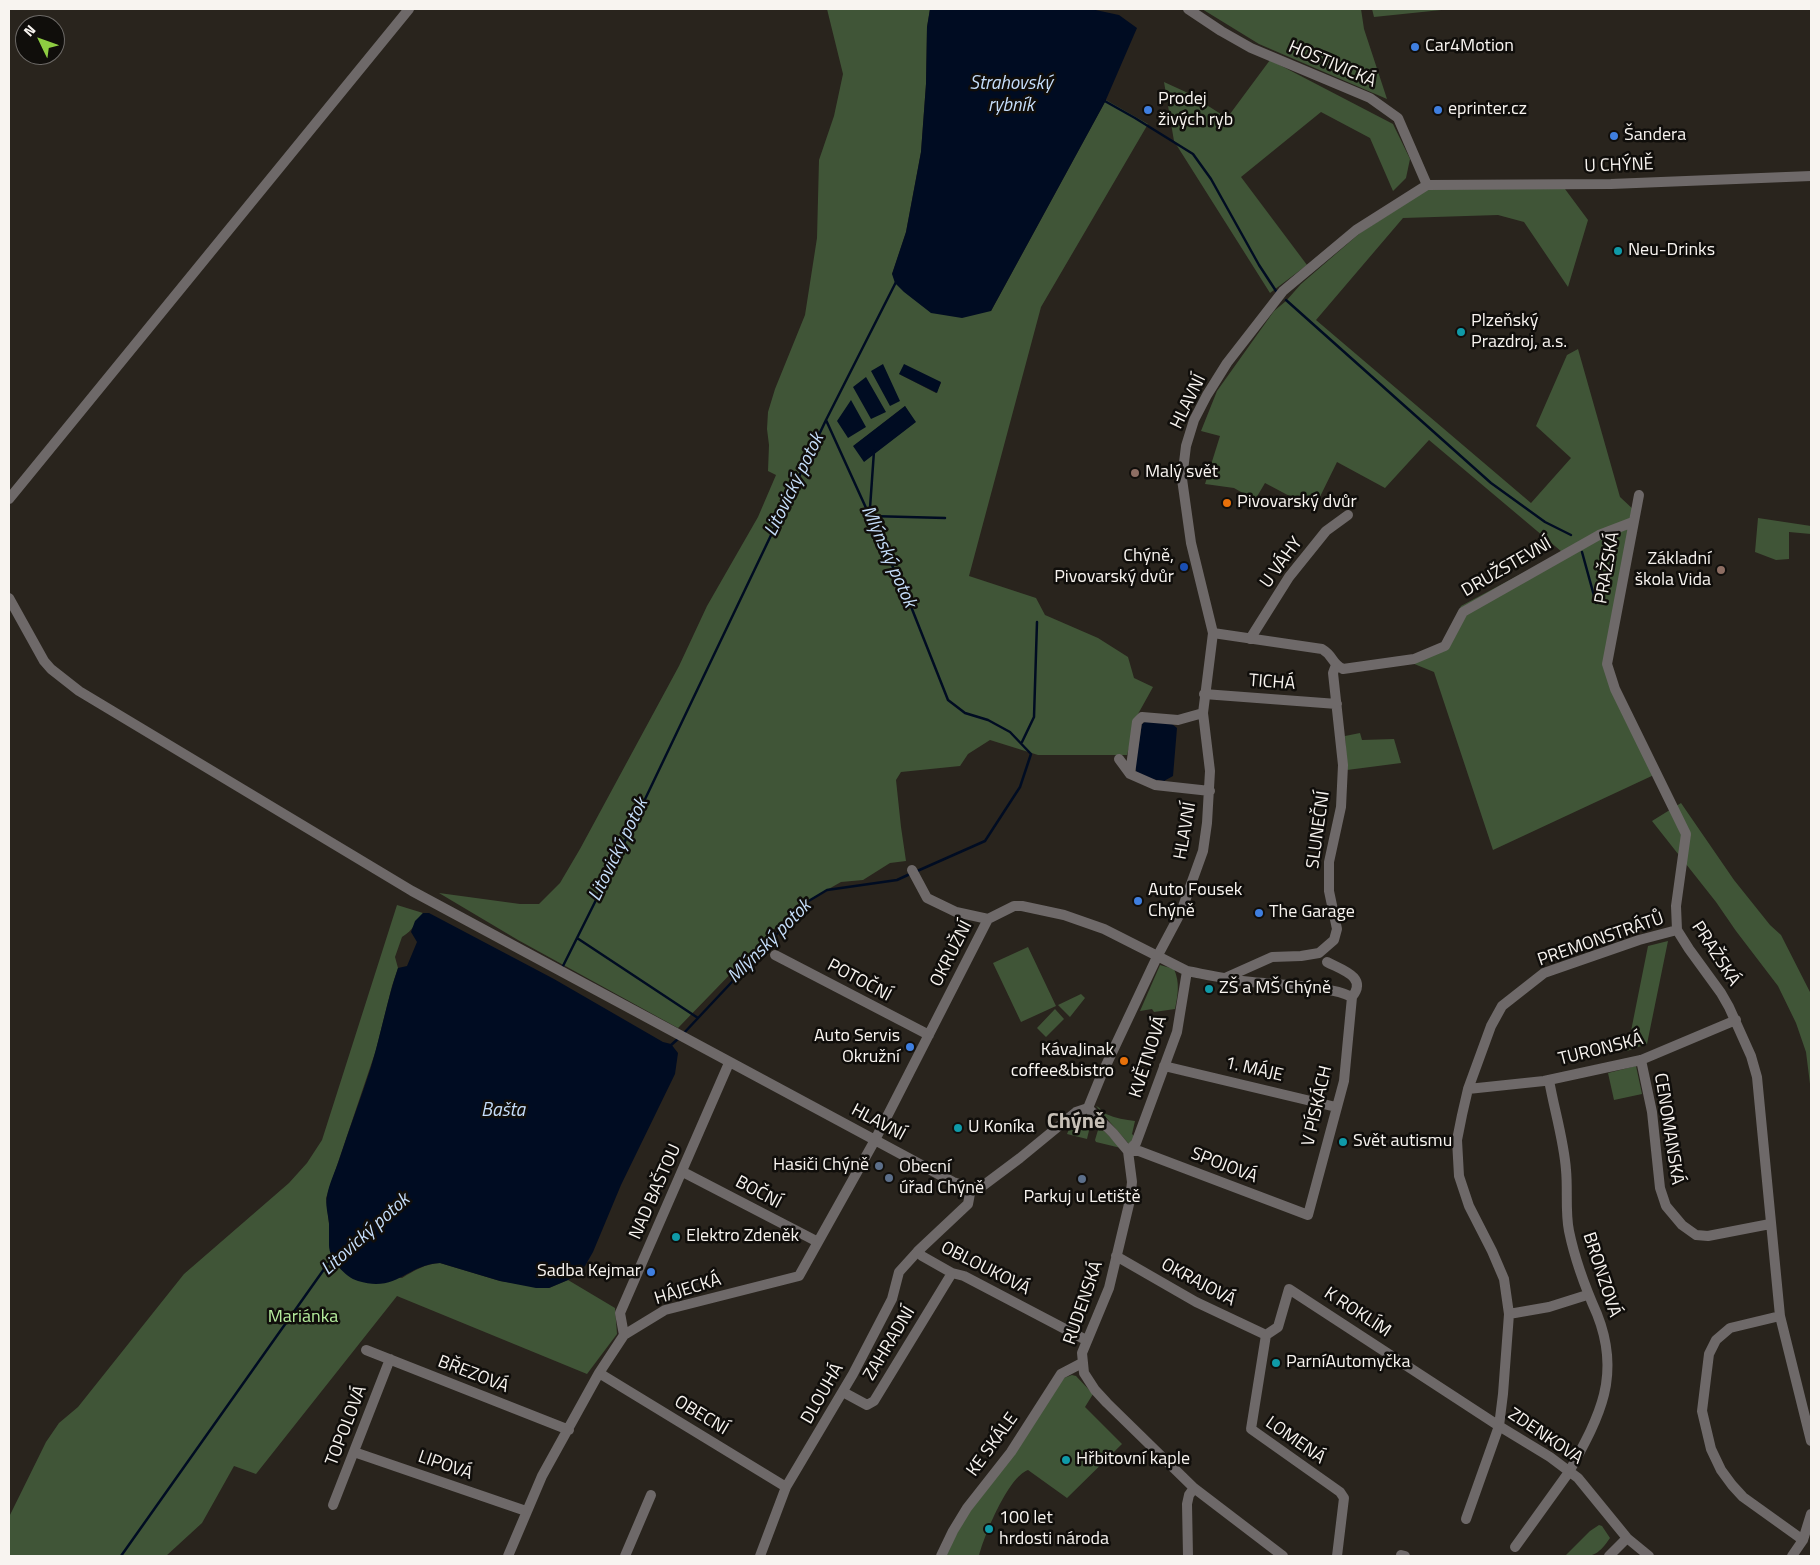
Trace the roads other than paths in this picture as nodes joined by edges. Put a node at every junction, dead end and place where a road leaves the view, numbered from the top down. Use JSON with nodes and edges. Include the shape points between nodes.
{"nodes":[{"id":1,"x":409,"y":9,"type":"edge"},
{"id":2,"x":1188,"y":9,"type":"edge"},
{"id":3,"x":1811,"y":176,"type":"edge"},
{"id":4,"x":1427,"y":185,"type":"junction"},
{"id":5,"x":1639,"y":495,"type":"dead end"},
{"id":6,"x":9,"y":499,"type":"edge"},
{"id":7,"x":1348,"y":515,"type":"dead end"},
{"id":8,"x":1633,"y":522,"type":"junction"},
{"id":9,"x":9,"y":598,"type":"edge"},
{"id":10,"x":1213,"y":633,"type":"junction"},
{"id":11,"x":1250,"y":639,"type":"junction"},
{"id":12,"x":1336,"y":665,"type":"junction"},
{"id":13,"x":1204,"y":694,"type":"junction"},
{"id":14,"x":1337,"y":704,"type":"junction"},
{"id":15,"x":1203,"y":712,"type":"junction"},
{"id":16,"x":1119,"y":759,"type":"dead end"},
{"id":17,"x":1130,"y":774,"type":"junction"},
{"id":18,"x":1210,"y":791,"type":"junction"},
{"id":19,"x":912,"y":870,"type":"dead end"},
{"id":20,"x":988,"y":919,"type":"junction"},
{"id":21,"x":1677,"y":930,"type":"junction"},
{"id":22,"x":775,"y":955,"type":"dead end"},
{"id":23,"x":1157,"y":957,"type":"junction"},
{"id":24,"x":1327,"y":962,"type":"dead end"},
{"id":25,"x":1186,"y":971,"type":"junction"},
{"id":26,"x":1225,"y":978,"type":"junction"},
{"id":27,"x":1352,"y":997,"type":"junction"},
{"id":28,"x":1736,"y":1020,"type":"junction"},
{"id":29,"x":929,"y":1035,"type":"junction"},
{"id":30,"x":1641,"y":1060,"type":"junction"},
{"id":31,"x":729,"y":1063,"type":"junction"},
{"id":32,"x":1164,"y":1066,"type":"junction"},
{"id":33,"x":1549,"y":1080,"type":"junction"},
{"id":34,"x":1468,"y":1089,"type":"junction"},
{"id":35,"x":1336,"y":1106,"type":"junction"},
{"id":36,"x":1088,"y":1108,"type":"junction"},
{"id":37,"x":875,"y":1140,"type":"junction"},
{"id":38,"x":1128,"y":1151,"type":"junction"},
{"id":39,"x":683,"y":1172,"type":"junction"},
{"id":40,"x":972,"y":1188,"type":"junction"},
{"id":41,"x":1308,"y":1215,"type":"joint"},
{"id":42,"x":1770,"y":1224,"type":"junction"},
{"id":43,"x":818,"y":1242,"type":"junction"},
{"id":44,"x":918,"y":1251,"type":"junction"},
{"id":45,"x":1116,"y":1256,"type":"junction"},
{"id":46,"x":952,"y":1273,"type":"junction"},
{"id":47,"x":1289,"y":1289,"type":"joint"},
{"id":48,"x":1588,"y":1295,"type":"junction"},
{"id":49,"x":1509,"y":1314,"type":"junction"},
{"id":50,"x":1780,"y":1316,"type":"junction"},
{"id":51,"x":624,"y":1335,"type":"junction"},
{"id":52,"x":1266,"y":1335,"type":"junction"},
{"id":53,"x":1086,"y":1340,"type":"junction"},
{"id":54,"x":366,"y":1350,"type":"dead end"},
{"id":55,"x":390,"y":1360,"type":"junction"},
{"id":56,"x":1082,"y":1363,"type":"junction"},
{"id":57,"x":599,"y":1373,"type":"junction"},
{"id":58,"x":1431,"y":1381,"type":"joint"},
{"id":59,"x":843,"y":1392,"type":"junction"},
{"id":60,"x":1500,"y":1426,"type":"junction"},
{"id":61,"x":569,"y":1430,"type":"junction"},
{"id":62,"x":1811,"y":1441,"type":"edge"},
{"id":63,"x":354,"y":1452,"type":"junction"},
{"id":64,"x":1569,"y":1472,"type":"junction"},
{"id":65,"x":786,"y":1487,"type":"junction"},
{"id":66,"x":1194,"y":1488,"type":"junction"},
{"id":67,"x":652,"y":1495,"type":"dead end"},
{"id":68,"x":333,"y":1505,"type":"dead end"},
{"id":69,"x":526,"y":1511,"type":"junction"},
{"id":70,"x":1811,"y":1514,"type":"edge"},
{"id":71,"x":1466,"y":1519,"type":"dead end"},
{"id":72,"x":1627,"y":1538,"type":"junction"},
{"id":73,"x":1803,"y":1540,"type":"junction"},
{"id":74,"x":1515,"y":1547,"type":"dead end"},
{"id":75,"x":508,"y":1556,"type":"edge"},
{"id":76,"x":625,"y":1556,"type":"edge"},
{"id":77,"x":760,"y":1556,"type":"edge"},
{"id":78,"x":941,"y":1556,"type":"edge"},
{"id":79,"x":1188,"y":1556,"type":"edge"},
{"id":80,"x":1284,"y":1556,"type":"edge"},
{"id":81,"x":1337,"y":1556,"type":"edge"},
{"id":82,"x":1609,"y":1556,"type":"edge"},
{"id":83,"x":1649,"y":1556,"type":"edge"},
{"id":84,"x":1792,"y":1556,"type":"edge"}],
"edges":[{"from":1,"to":6,"type":"street"},
{"from":2,"to":4,"type":"street","name":"HOSTIVICKÁ","via":[[1251,48],[1385,107],[1398,118]]},
{"from":3,"to":4,"type":"street","name":"U CHÝNĚ","via":[[1611,184]]},
{"from":4,"to":10,"type":"street","name":"HLAVNÍ","via":[[1356,230],[1283,292],[1232,356],[1194,420],[1186,446],[1182,484],[1191,543]]},
{"from":5,"to":8,"type":"street","name":"PRAŽSKÁ"},
{"from":7,"to":11,"type":"street","name":"U VÁHY","via":[[1326,531],[1289,577]]},
{"from":8,"to":12,"type":"street","name":"DRUŽSTEVNÍ","via":[[1599,535],[1463,612],[1445,646],[1414,659],[1344,669]]},
{"from":8,"to":21,"type":"street","name":"PRAŽSKÁ","via":[[1607,664],[1615,689],[1686,834],[1676,906]]},
{"from":9,"to":31,"type":"street","name":"HLAVNÍ","via":[[44,661],[79,691],[412,892]]},
{"from":10,"to":11,"type":"street"},
{"from":10,"to":13,"type":"street","name":"HLAVNÍ"},
{"from":11,"to":12,"type":"street","via":[[1322,649],[1330,653]]},
{"from":12,"to":14,"type":"street","name":"SLUNEČNÍ","via":[[1333,673]]},
{"from":13,"to":14,"type":"street","name":"TICHÁ"},
{"from":13,"to":15,"type":"street","name":"HLAVNÍ"},
{"from":14,"to":26,"type":"street","name":"SLUNEČNÍ","via":[[1343,765],[1341,807],[1329,862],[1328,891],[1336,929],[1334,940],[1319,953],[1272,956]]},
{"from":15,"to":17,"type":"street","via":[[1178,720],[1142,717],[1137,722]]},
{"from":15,"to":18,"type":"street","name":"HLAVNÍ"},
{"from":16,"to":17,"type":"street"},
{"from":17,"to":18,"type":"street","via":[[1155,785]]},
{"from":18,"to":23,"type":"street","name":"HLAVNÍ","via":[[1203,851],[1181,912]]},
{"from":19,"to":20,"type":"street","via":[[927,898],[956,912]]},
{"from":20,"to":23,"type":"street","name":"OKRUŽNÍ","via":[[1014,906],[1064,915],[1104,929]]},
{"from":20,"to":29,"type":"street","name":"OKRUŽNÍ"},
{"from":21,"to":28,"type":"street","name":"PRAŽSKÁ"},
{"from":21,"to":34,"type":"street","name":"PREMONSTRÁTŮ","via":[[1639,940],[1539,976],[1502,1006],[1491,1026]]},
{"from":22,"to":29,"type":"street","name":"POTOČNÍ"},
{"from":23,"to":25,"type":"street"},
{"from":23,"to":36,"type":"street","name":"HLAVNÍ"},
{"from":24,"to":27,"type":"street","name":"V PÍSKÁCH","via":[[1356,980],[1357,991]]},
{"from":25,"to":26,"type":"street"},
{"from":25,"to":32,"type":"street","name":"KVĚTNOVÁ","via":[[1177,1032]]},
{"from":26,"to":27,"type":"street","via":[[1307,987]]},
{"from":27,"to":35,"type":"street","name":"V PÍSKÁCH","via":[[1344,1081]]},
{"from":28,"to":30,"type":"street","name":"TURONSKÁ"},
{"from":28,"to":42,"type":"street","name":"PRAŽSKÁ","via":[[1752,1056],[1756,1077]]},
{"from":29,"to":37,"type":"street","name":"OKRUŽNÍ"},
{"from":30,"to":33,"type":"street","name":"TURONSKÁ"},
{"from":30,"to":42,"type":"street","name":"CENOMANSKÁ","via":[[1652,1112],[1660,1188],[1666,1206],[1682,1225],[1696,1235],[1708,1236]]},
{"from":31,"to":37,"type":"street","name":"HLAVNÍ"},
{"from":31,"to":39,"type":"street","name":"NAD BAŠTOU"},
{"from":32,"to":35,"type":"street","name":"1. MÁJE"},
{"from":32,"to":38,"type":"street","name":"KVĚTNOVÁ","via":[[1136,1143]]},
{"from":33,"to":34,"type":"street","name":"TURONSKÁ"},
{"from":33,"to":48,"type":"street","name":"BRONZOVÁ","via":[[1566,1168],[1569,1230]]},
{"from":34,"to":49,"type":"street","name":"PREMONSTRÁTŮ","via":[[1457,1140],[1459,1176],[1469,1206],[1504,1279]]},
{"from":35,"to":41,"type":"street","name":"V PÍSKÁCH"},
{"from":36,"to":38,"type":"street"},
{"from":36,"to":40,"type":"street","via":[[1076,1112],[984,1185]]},
{"from":37,"to":40,"type":"street","name":"HLAVNÍ","via":[[953,1182]]},
{"from":37,"to":43,"type":"street","name":"HÁJECKÁ"},
{"from":38,"to":41,"type":"street","name":"SPOJOVÁ","via":[[1139,1152]]},
{"from":38,"to":45,"type":"street","name":"RUDENSKÁ","via":[[1132,1182],[1130,1200]]},
{"from":39,"to":43,"type":"street","name":"BOČNÍ"},
{"from":39,"to":51,"type":"street","name":"NAD BAŠTOU","via":[[620,1313]]},
{"from":40,"to":44,"type":"street","name":"OBLOUKOVÁ","via":[[968,1204]]},
{"from":42,"to":50,"type":"street","name":"PRAŽSKÁ"},
{"from":43,"to":51,"type":"street","name":"HÁJECKÁ","via":[[800,1276],[665,1310]]},
{"from":44,"to":46,"type":"street","name":"OBLOUKOVÁ"},
{"from":44,"to":59,"type":"street","name":"DLOUHÁ","via":[[899,1272],[892,1299]]},
{"from":45,"to":52,"type":"street","name":"OKRAJOVÁ","via":[[1196,1302]]},
{"from":45,"to":53,"type":"street","name":"RUDENSKÁ","via":[[1109,1288]]},
{"from":46,"to":53,"type":"street","name":"OBLOUKOVÁ","via":[[964,1276]]},
{"from":46,"to":59,"type":"street","name":"ZAHRADNÍ","via":[[874,1401],[867,1405]]},
{"from":47,"to":52,"type":"street","name":"LOMENÁ","via":[[1278,1327]]},
{"from":47,"to":58,"type":"street","name":"K ROKLÍM"},
{"from":48,"to":49,"type":"street"},
{"from":48,"to":64,"type":"street","name":"BRONZOVÁ","via":[[1607,1348],[1608,1375],[1598,1416]]},
{"from":49,"to":60,"type":"street","name":"PREMONSTRÁTŮ"},
{"from":50,"to":62,"type":"street","name":"PRAŽSKÁ"},
{"from":50,"to":73,"type":"street","via":[[1730,1328],[1716,1340],[1709,1354],[1702,1411],[1711,1449],[1732,1485],[1743,1497]]},
{"from":51,"to":57,"type":"street","name":"HÁJECKÁ"},
{"from":52,"to":81,"type":"street","name":"LOMENÁ","via":[[1250,1429],[1340,1492],[1344,1498]]},
{"from":53,"to":56,"type":"street","name":"RUDENSKÁ"},
{"from":54,"to":55,"type":"street","name":"BŘEZOVÁ"},
{"from":55,"to":61,"type":"street","name":"BŘEZOVÁ"},
{"from":55,"to":63,"type":"street","name":"TOPOLOVÁ"},
{"from":56,"to":66,"type":"street","name":"RUDENSKÁ","via":[[1084,1373],[1095,1390]]},
{"from":56,"to":78,"type":"street","name":"KE SKÁLE","via":[[1061,1374],[1011,1452],[967,1508]]},
{"from":57,"to":61,"type":"street","name":"HÁJECKÁ"},
{"from":57,"to":65,"type":"street","name":"OBECNÍ"},
{"from":58,"to":60,"type":"street","name":"ZDENKOVA"},
{"from":59,"to":65,"type":"street","name":"DLOUHÁ"},
{"from":60,"to":64,"type":"street","name":"ZDENKOVA"},
{"from":60,"to":71,"type":"street","name":"PREMONSTRÁTŮ"},
{"from":61,"to":69,"type":"street","name":"HÁJECKÁ"},
{"from":63,"to":68,"type":"street","name":"TOPOLOVÁ"},
{"from":63,"to":69,"type":"street","name":"LIPOVÁ"},
{"from":64,"to":72,"type":"street","name":"ZDENKOVA","via":[[1594,1496]]},
{"from":64,"to":74,"type":"street","name":"BRONZOVÁ"},
{"from":65,"to":77,"type":"street","name":"DLOUHÁ"},
{"from":66,"to":79,"type":"street","via":[[1187,1504]]},
{"from":66,"to":80,"type":"street","name":"RUDENSKÁ"},
{"from":67,"to":76,"type":"street"},
{"from":69,"to":75,"type":"street","name":"HÁJECKÁ"},
{"from":70,"to":73,"type":"street"},
{"from":72,"to":82,"type":"street"},
{"from":72,"to":83,"type":"street","name":"ZDENKOVA"},
{"from":73,"to":84,"type":"street"}]}
